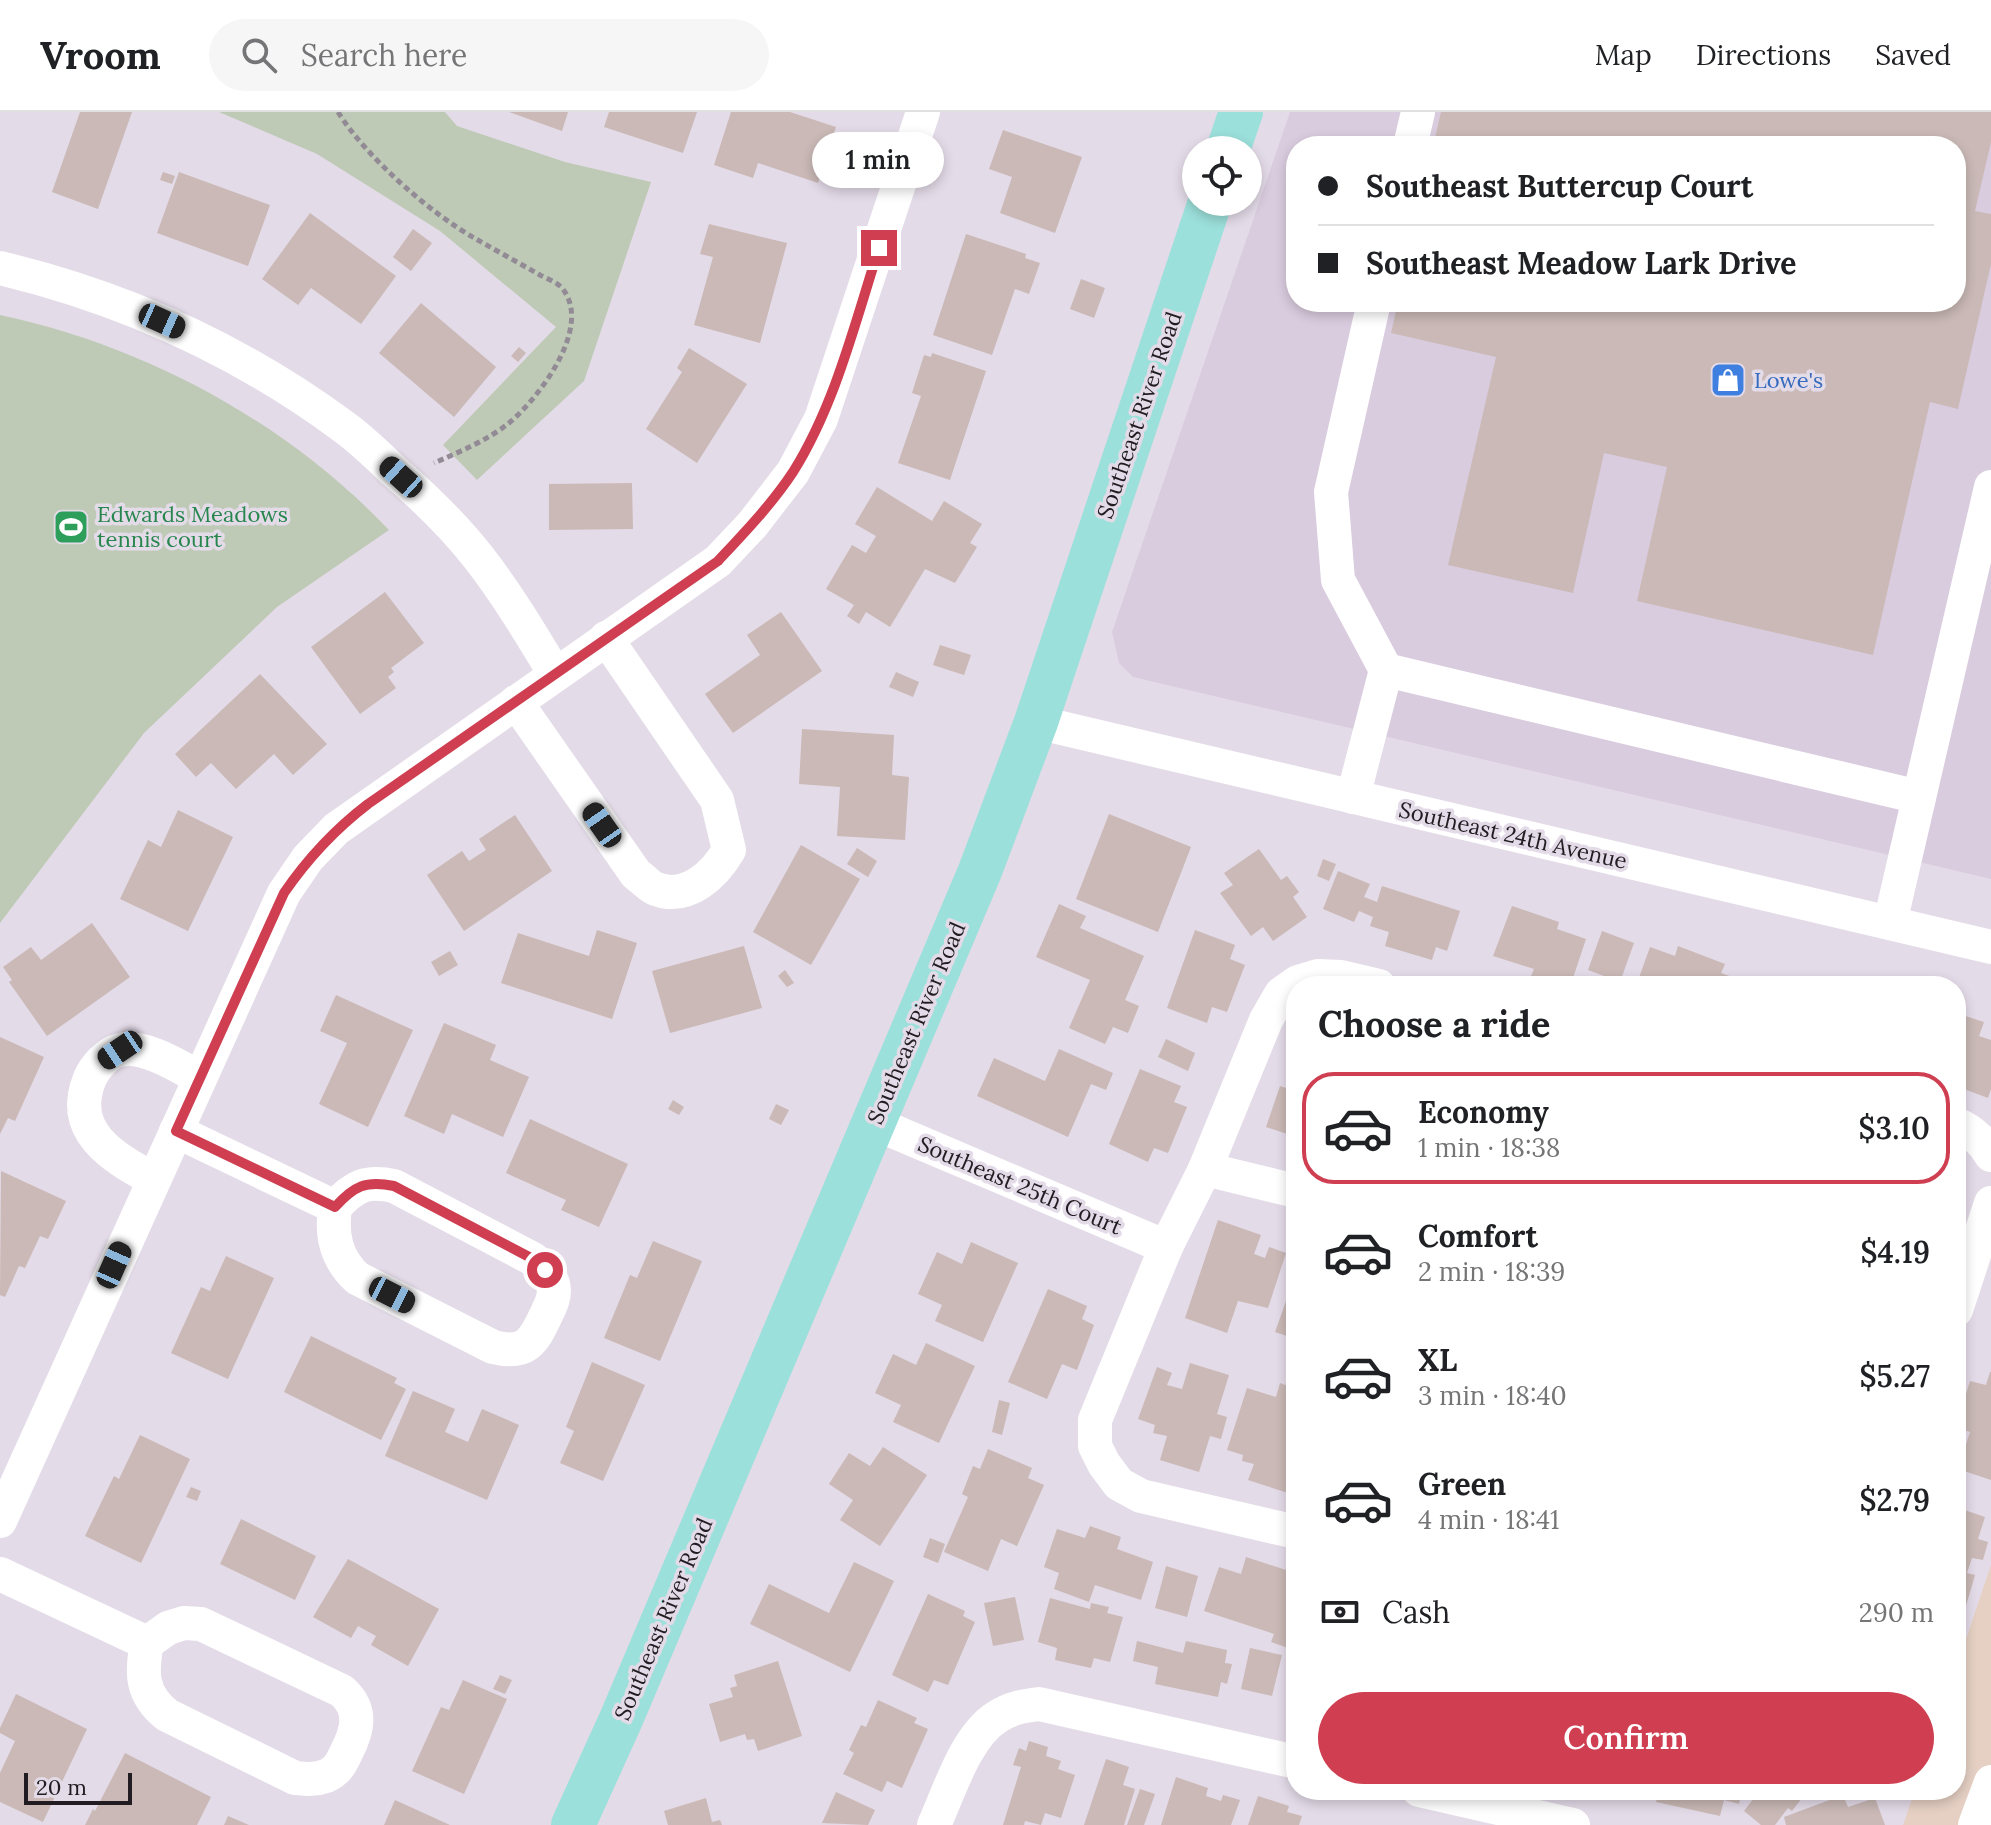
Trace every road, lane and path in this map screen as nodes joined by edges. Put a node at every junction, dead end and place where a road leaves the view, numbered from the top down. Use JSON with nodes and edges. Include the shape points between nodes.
{"nodes":[{"id":1,"x":338,"y":112,"type":"edge"},
{"id":2,"x":923,"y":112,"type":"edge"},
{"id":3,"x":1241,"y":112,"type":"edge"},
{"id":4,"x":1418,"y":112,"type":"edge"},
{"id":5,"x":1233,"y":136,"type":"edge"},
{"id":6,"x":1412,"y":136,"type":"edge"},
{"id":7,"x":1205,"y":216,"type":"edge"},
{"id":8,"x":0,"y":268,"type":"edge"},
{"id":9,"x":1372,"y":312,"type":"edge"},
{"id":10,"x":401,"y":477,"type":"junction"},
{"id":11,"x":1991,"y":487,"type":"edge"},
{"id":12,"x":606,"y":638,"type":"junction"},
{"id":13,"x":1386,"y":670,"type":"junction"},
{"id":14,"x":555,"y":674,"type":"junction"},
{"id":15,"x":516,"y":702,"type":"junction"},
{"id":16,"x":1036,"y":722,"type":"junction"},
{"id":17,"x":1353,"y":797,"type":"junction"},
{"id":18,"x":1919,"y":797,"type":"junction"},
{"id":19,"x":1890,"y":923,"type":"junction"},
{"id":20,"x":1991,"y":947,"type":"edge"},
{"id":21,"x":1286,"y":990,"type":"edge"},
{"id":22,"x":200,"y":1078,"type":"junction"},
{"id":23,"x":874,"y":1123,"type":"junction"},
{"id":24,"x":1966,"y":1128,"type":"edge"},
{"id":25,"x":176,"y":1131,"type":"junction"},
{"id":26,"x":1991,"y":1155,"type":"edge"},
{"id":27,"x":1205,"y":1169,"type":"junction"},
{"id":28,"x":153,"y":1179,"type":"junction"},
{"id":29,"x":1286,"y":1189,"type":"edge"},
{"id":30,"x":1991,"y":1203,"type":"edge"},
{"id":31,"x":335,"y":1207,"type":"junction"},
{"id":32,"x":1166,"y":1247,"type":"junction"},
{"id":33,"x":1966,"y":1279,"type":"edge"},
{"id":34,"x":4,"y":1502,"type":"edge"},
{"id":35,"x":1286,"y":1530,"type":"edge"},
{"id":36,"x":0,"y":1574,"type":"edge"},
{"id":37,"x":147,"y":1643,"type":"junction"},
{"id":38,"x":1286,"y":1760,"type":"edge"},
{"id":39,"x":1991,"y":1782,"type":"edge"},
{"id":40,"x":1463,"y":1800,"type":"edge"},
{"id":41,"x":573,"y":1825,"type":"edge"},
{"id":42,"x":934,"y":1825,"type":"edge"},
{"id":43,"x":1573,"y":1825,"type":"edge"},
{"id":44,"x":1975,"y":1825,"type":"edge"}],
"edges":[{"from":1,"to":10,"type":"path","via":[[352,134],[420,198],[457,228],[561,287],[572,309],[567,345],[535,397],[508,424]]},
{"from":2,"to":12,"type":"street","via":[[821,419],[793,472],[718,561]]},
{"from":3,"to":5,"type":"main road"},
{"from":4,"to":6,"type":"street"},
{"from":7,"to":16,"type":"main road","name":"Southeast River Road"},
{"from":8,"to":10,"type":"street","via":[[61,283],[210,342],[346,428]]},
{"from":9,"to":13,"type":"street","via":[[1331,492],[1338,580]]},
{"from":10,"to":14,"type":"street","via":[[476,555]]},
{"from":11,"to":18,"type":"street"},
{"from":12,"to":14,"type":"street"},
{"from":12,"to":15,"type":"street","via":[[717,800],[729,850],[701,883],[681,891],[657,889],[636,874]]},
{"from":13,"to":17,"type":"street"},
{"from":13,"to":18,"type":"street"},
{"from":14,"to":15,"type":"street"},
{"from":15,"to":22,"type":"street","via":[[368,804],[308,858],[284,893]]},
{"from":16,"to":17,"type":"street","name":"Southeast 24th Avenue"},
{"from":16,"to":23,"type":"main road","name":"Southeast River Road"},
{"from":17,"to":19,"type":"street","name":"Southeast 24th Avenue"},
{"from":18,"to":19,"type":"street"},
{"from":19,"to":20,"type":"street","name":"Southeast 24th Avenue"},
{"from":21,"to":27,"type":"street","via":[[1266,1020]]},
{"from":22,"to":25,"type":"street"},
{"from":22,"to":28,"type":"street","via":[[155,1053],[120,1050],[95,1066],[82,1098],[90,1131],[116,1159]]},
{"from":23,"to":32,"type":"street","name":"Southeast 25th Court"},
{"from":23,"to":41,"type":"main road","name":"Southeast River Road"},
{"from":24,"to":26,"type":"street"},
{"from":25,"to":28,"type":"street"},
{"from":25,"to":31,"type":"street"},
{"from":27,"to":29,"type":"street"},
{"from":27,"to":32,"type":"street"},
{"from":28,"to":34,"type":"street"},
{"from":30,"to":33,"type":"street"},
{"from":31,"to":31,"type":"street","via":[[336,1248],[357,1278],[493,1347],[510,1351],[536,1338],[553,1300],[553,1284],[533,1259],[394,1186],[375,1182],[359,1187]]},
{"from":32,"to":35,"type":"street","via":[[1095,1420],[1095,1446],[1119,1484],[1141,1496]]},
{"from":36,"to":37,"type":"street"},
{"from":37,"to":37,"type":"street","via":[[142,1669],[146,1687],[167,1715],[295,1778],[310,1780],[339,1767],[356,1734],[357,1716],[342,1691],[201,1624],[168,1628]]},
{"from":38,"to":42,"type":"street","via":[[1039,1704],[1017,1707],[996,1717],[974,1739]]},
{"from":39,"to":44,"type":"street"},
{"from":40,"to":43,"type":"street"}]}
